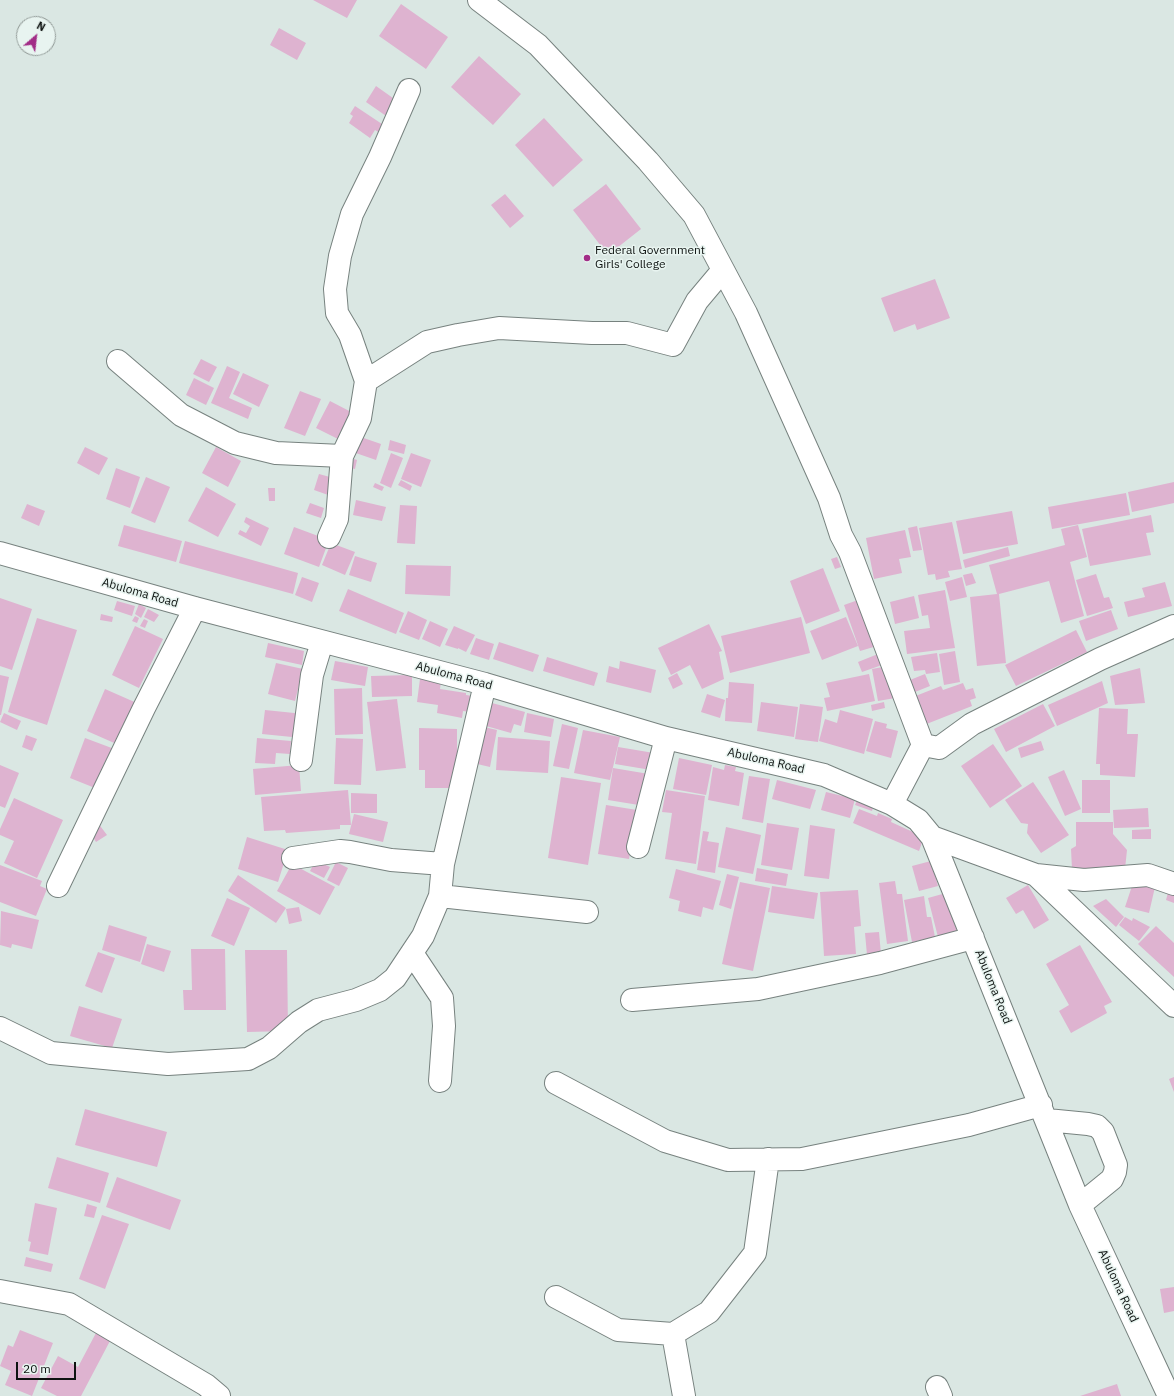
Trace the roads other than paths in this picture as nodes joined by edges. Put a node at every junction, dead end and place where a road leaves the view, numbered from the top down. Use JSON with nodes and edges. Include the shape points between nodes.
{"nodes":[{"id":1,"x":479,"y":0,"type":"edge"},
{"id":2,"x":409,"y":90,"type":"dead end"},
{"id":3,"x":723,"y":270,"type":"junction"},
{"id":4,"x":118,"y":361,"type":"dead end"},
{"id":5,"x":366,"y":381,"type":"junction"},
{"id":6,"x":342,"y":456,"type":"junction"},
{"id":7,"x":329,"y":537,"type":"dead end"},
{"id":8,"x":0,"y":553,"type":"edge"},
{"id":9,"x":195,"y":608,"type":"junction"},
{"id":10,"x":1174,"y":626,"type":"edge"},
{"id":11,"x":322,"y":642,"type":"junction"},
{"id":12,"x":485,"y":684,"type":"junction"},
{"id":13,"x":666,"y":738,"type":"junction"},
{"id":14,"x":922,"y":745,"type":"junction"},
{"id":15,"x":301,"y":760,"type":"dead end"},
{"id":16,"x":892,"y":804,"type":"junction"},
{"id":17,"x":932,"y":837,"type":"junction"},
{"id":18,"x":638,"y":847,"type":"dead end"},
{"id":19,"x":293,"y":858,"type":"dead end"},
{"id":20,"x":443,"y":864,"type":"junction"},
{"id":21,"x":1036,"y":875,"type":"junction"},
{"id":22,"x":1174,"y":884,"type":"edge"},
{"id":23,"x":58,"y":886,"type":"dead end"},
{"id":24,"x":440,"y":896,"type":"junction"},
{"id":25,"x":587,"y":912,"type":"dead end"},
{"id":26,"x":973,"y":938,"type":"junction"},
{"id":27,"x":412,"y":953,"type":"junction"},
{"id":28,"x":632,"y":1000,"type":"dead end"},
{"id":29,"x":1174,"y":1006,"type":"edge"},
{"id":30,"x":0,"y":1028,"type":"edge"},
{"id":31,"x":440,"y":1081,"type":"dead end"},
{"id":32,"x":556,"y":1083,"type":"dead end"},
{"id":33,"x":1044,"y":1112,"type":"junction"},
{"id":34,"x":768,"y":1159,"type":"junction"},
{"id":35,"x":1080,"y":1205,"type":"junction"},
{"id":36,"x":0,"y":1291,"type":"edge"},
{"id":37,"x":556,"y":1298,"type":"dead end"},
{"id":38,"x":673,"y":1334,"type":"junction"},
{"id":39,"x":1165,"y":1395,"type":"edge"},
{"id":40,"x":220,"y":1396,"type":"edge"},
{"id":41,"x":684,"y":1396,"type":"edge"}],
"edges":[{"from":1,"to":3,"type":"street","via":[[538,45],[648,161],[694,215]]},
{"from":2,"to":5,"type":"street","via":[[352,214],[340,256],[335,289],[337,314],[350,335]]},
{"from":3,"to":5,"type":"street","via":[[697,301],[673,345],[627,333],[499,328],[427,342]]},
{"from":3,"to":14,"type":"street","via":[[746,313],[829,498]]},
{"from":4,"to":6,"type":"street","via":[[181,415],[234,443],[276,453]]},
{"from":5,"to":6,"type":"street","via":[[360,418]]},
{"from":6,"to":7,"type":"street","via":[[337,519]]},
{"from":8,"to":9,"type":"street","name":"Abuloma Road"},
{"from":9,"to":11,"type":"street","name":"Abuloma Road"},
{"from":9,"to":23,"type":"street"},
{"from":10,"to":14,"type":"street","via":[[1100,659],[972,724],[939,748]]},
{"from":11,"to":12,"type":"street","name":"Abuloma Road"},
{"from":11,"to":15,"type":"street","via":[[312,675]]},
{"from":12,"to":13,"type":"street","name":"Abuloma Road"},
{"from":12,"to":20,"type":"street"},
{"from":13,"to":16,"type":"street","name":"Abuloma Road","via":[[824,775]]},
{"from":13,"to":18,"type":"street"},
{"from":14,"to":16,"type":"street"},
{"from":16,"to":17,"type":"street","name":"Abuloma Road","via":[[918,820]]},
{"from":17,"to":21,"type":"street"},
{"from":17,"to":26,"type":"street","name":"Abuloma Road"},
{"from":19,"to":20,"type":"street","via":[[340,851],[391,860]]},
{"from":20,"to":24,"type":"street"},
{"from":21,"to":22,"type":"street","via":[[1084,880],[1148,875]]},
{"from":21,"to":29,"type":"street"},
{"from":24,"to":25,"type":"street"},
{"from":24,"to":27,"type":"street","via":[[423,936]]},
{"from":26,"to":28,"type":"street","via":[[880,963],[758,989]]},
{"from":26,"to":33,"type":"street","name":"Abuloma Road"},
{"from":27,"to":30,"type":"street","via":[[395,978],[380,990],[356,1000],[318,1010],[268,1048],[248,1059],[168,1064],[51,1053]]},
{"from":27,"to":31,"type":"street","via":[[442,998],[444,1026]]},
{"from":32,"to":34,"type":"street","via":[[665,1141],[728,1160]]},
{"from":33,"to":34,"type":"street","via":[[802,1159]]},
{"from":33,"to":35,"type":"street","name":"Abuloma Road"},
{"from":33,"to":35,"type":"street","via":[[1097,1126],[1103,1132],[1114,1159],[1116,1165],[1112,1179]]},
{"from":34,"to":38,"type":"street","via":[[755,1253],[709,1312]]},
{"from":35,"to":39,"type":"street","name":"Abuloma Road"},
{"from":36,"to":40,"type":"street","via":[[69,1304]]},
{"from":37,"to":38,"type":"street","via":[[618,1330]]},
{"from":38,"to":41,"type":"street"}]}
